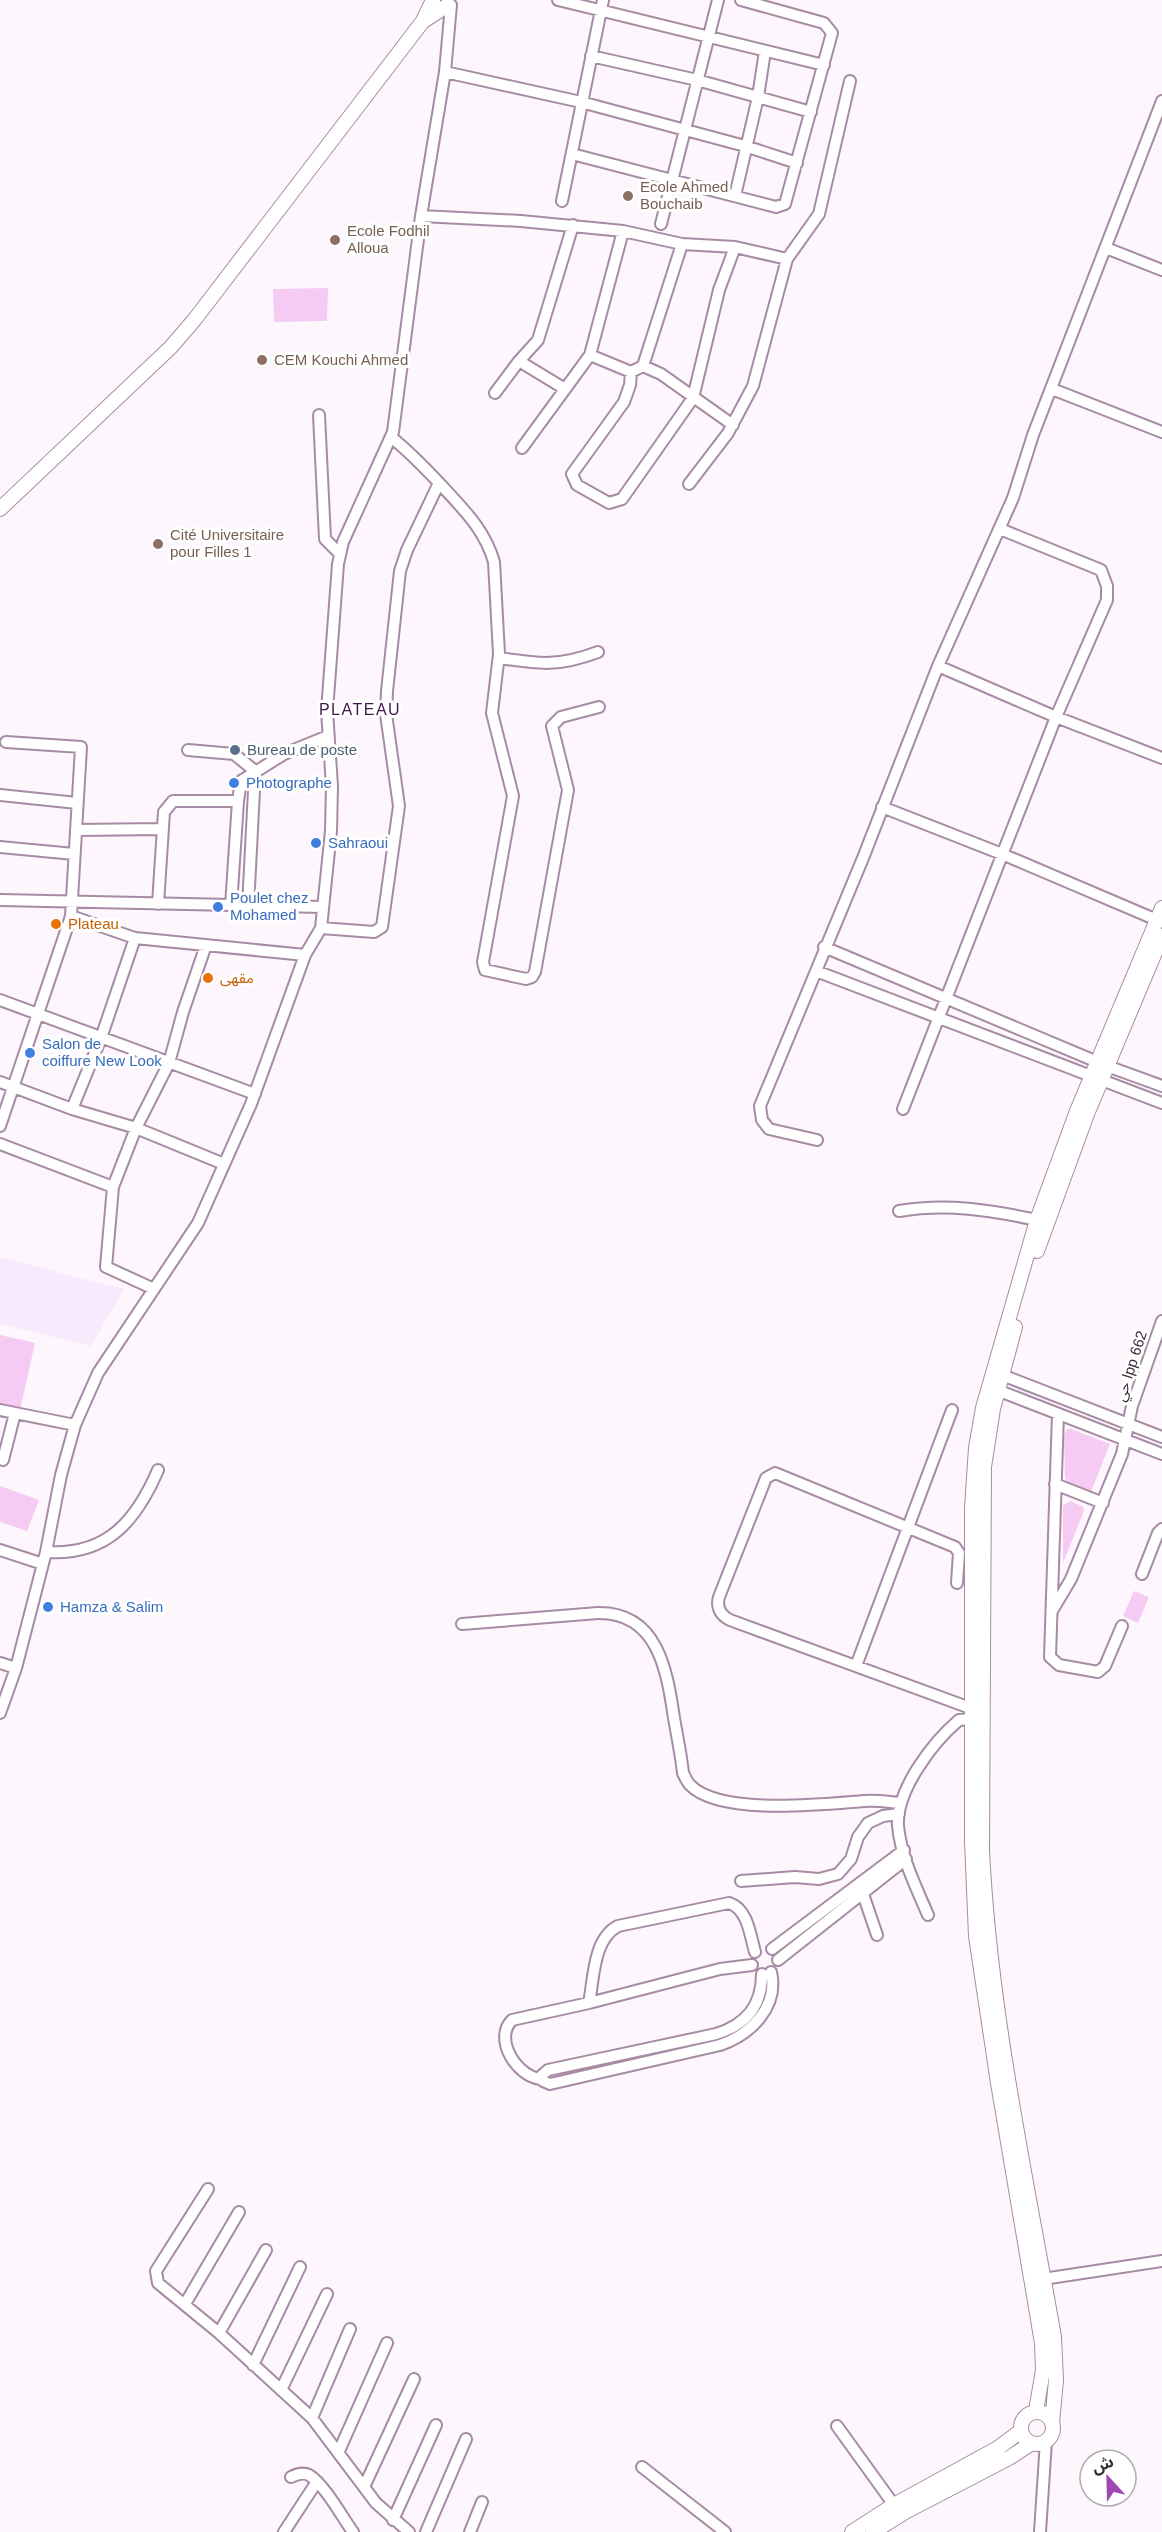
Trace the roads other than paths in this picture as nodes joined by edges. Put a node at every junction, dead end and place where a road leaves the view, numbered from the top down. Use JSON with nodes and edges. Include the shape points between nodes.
{"nodes":[{"id":1,"x":433,"y":0,"type":"edge"},
{"id":2,"x":558,"y":0,"type":"edge"},
{"id":3,"x":718,"y":0,"type":"edge"},
{"id":4,"x":741,"y":0,"type":"edge"},
{"id":5,"x":450,"y":3,"type":"edge"},
{"id":6,"x":602,"y":5,"type":"edge"},
{"id":7,"x":423,"y":21,"type":"junction"},
{"id":8,"x":709,"y":37,"type":"junction"},
{"id":9,"x":765,"y":51,"type":"junction"},
{"id":10,"x":591,"y":56,"type":"junction"},
{"id":11,"x":824,"y":65,"type":"junction"},
{"id":12,"x":445,"y":72,"type":"junction"},
{"id":13,"x":697,"y":80,"type":"junction"},
{"id":14,"x":849,"y":81,"type":"dead end"},
{"id":15,"x":758,"y":97,"type":"junction"},
{"id":16,"x":581,"y":102,"type":"junction"},
{"id":17,"x":1161,"y":108,"type":"edge"},
{"id":18,"x":811,"y":112,"type":"junction"},
{"id":19,"x":686,"y":130,"type":"junction"},
{"id":20,"x":745,"y":146,"type":"junction"},
{"id":21,"x":572,"y":154,"type":"junction"},
{"id":22,"x":797,"y":164,"type":"junction"},
{"id":23,"x":674,"y":180,"type":"junction"},
{"id":24,"x":735,"y":196,"type":"junction"},
{"id":25,"x":562,"y":201,"type":"dead end"},
{"id":26,"x":421,"y":216,"type":"junction"},
{"id":27,"x":661,"y":224,"type":"dead end"},
{"id":28,"x":573,"y":225,"type":"junction"},
{"id":29,"x":623,"y":231,"type":"junction"},
{"id":30,"x":682,"y":244,"type":"junction"},
{"id":31,"x":735,"y":246,"type":"junction"},
{"id":32,"x":1106,"y":248,"type":"junction"},
{"id":33,"x":787,"y":259,"type":"junction"},
{"id":34,"x":1162,"y":270,"type":"edge"},
{"id":35,"x":590,"y":355,"type":"junction"},
{"id":36,"x":519,"y":361,"type":"junction"},
{"id":37,"x":643,"y":366,"type":"junction"},
{"id":38,"x":631,"y":372,"type":"junction"},
{"id":39,"x":565,"y":389,"type":"junction"},
{"id":40,"x":1052,"y":389,"type":"junction"},
{"id":41,"x":495,"y":393,"type":"dead end"},
{"id":42,"x":693,"y":398,"type":"junction"},
{"id":43,"x":319,"y":415,"type":"dead end"},
{"id":44,"x":733,"y":425,"type":"junction"},
{"id":45,"x":1162,"y":432,"type":"edge"},
{"id":46,"x":391,"y":436,"type":"junction"},
{"id":47,"x":522,"y":448,"type":"dead end"},
{"id":48,"x":439,"y":483,"type":"junction"},
{"id":49,"x":689,"y":484,"type":"dead end"},
{"id":50,"x":0,"y":509,"type":"edge"},
{"id":51,"x":1000,"y":529,"type":"junction"},
{"id":52,"x":340,"y":554,"type":"junction"},
{"id":53,"x":598,"y":652,"type":"dead end"},
{"id":54,"x":499,"y":658,"type":"junction"},
{"id":55,"x":938,"y":666,"type":"junction"},
{"id":56,"x":599,"y":707,"type":"dead end"},
{"id":57,"x":1056,"y":717,"type":"junction"},
{"id":58,"x":328,"y":736,"type":"junction"},
{"id":59,"x":6,"y":742,"type":"dead end"},
{"id":60,"x":188,"y":750,"type":"dead end"},
{"id":61,"x":1162,"y":758,"type":"edge"},
{"id":62,"x":255,"y":771,"type":"junction"},
{"id":63,"x":0,"y":795,"type":"edge"},
{"id":64,"x":238,"y":801,"type":"junction"},
{"id":65,"x":77,"y":803,"type":"junction"},
{"id":66,"x":882,"y":807,"type":"junction"},
{"id":67,"x":161,"y":829,"type":"junction"},
{"id":68,"x":76,"y":830,"type":"junction"},
{"id":69,"x":0,"y":847,"type":"edge"},
{"id":70,"x":74,"y":854,"type":"junction"},
{"id":71,"x":1002,"y":854,"type":"junction"},
{"id":72,"x":0,"y":900,"type":"edge"},
{"id":73,"x":71,"y":903,"type":"junction"},
{"id":74,"x":158,"y":904,"type":"junction"},
{"id":75,"x":231,"y":906,"type":"junction"},
{"id":76,"x":248,"y":907,"type":"junction"},
{"id":77,"x":323,"y":907,"type":"junction"},
{"id":78,"x":1160,"y":914,"type":"edge"},
{"id":79,"x":71,"y":916,"type":"junction"},
{"id":80,"x":321,"y":928,"type":"junction"},
{"id":81,"x":1162,"y":936,"type":"edge"},
{"id":82,"x":135,"y":938,"type":"junction"},
{"id":83,"x":206,"y":945,"type":"junction"},
{"id":84,"x":824,"y":947,"type":"junction"},
{"id":85,"x":305,"y":954,"type":"junction"},
{"id":86,"x":816,"y":970,"type":"junction"},
{"id":87,"x":947,"y":999,"type":"junction"},
{"id":88,"x":0,"y":1000,"type":"edge"},
{"id":89,"x":39,"y":1016,"type":"junction"},
{"id":90,"x":939,"y":1017,"type":"junction"},
{"id":91,"x":100,"y":1038,"type":"junction"},
{"id":92,"x":170,"y":1063,"type":"junction"},
{"id":93,"x":1102,"y":1064,"type":"junction"},
{"id":94,"x":1096,"y":1078,"type":"junction"},
{"id":95,"x":0,"y":1082,"type":"edge"},
{"id":96,"x":1162,"y":1086,"type":"edge"},
{"id":97,"x":13,"y":1087,"type":"junction"},
{"id":98,"x":255,"y":1094,"type":"junction"},
{"id":99,"x":1162,"y":1102,"type":"edge"},
{"id":100,"x":72,"y":1109,"type":"junction"},
{"id":101,"x":903,"y":1109,"type":"dead end"},
{"id":102,"x":0,"y":1126,"type":"edge"},
{"id":103,"x":136,"y":1128,"type":"junction"},
{"id":104,"x":817,"y":1140,"type":"dead end"},
{"id":105,"x":0,"y":1144,"type":"edge"},
{"id":106,"x":224,"y":1164,"type":"junction"},
{"id":107,"x":113,"y":1188,"type":"junction"},
{"id":108,"x":899,"y":1211,"type":"dead end"},
{"id":109,"x":1037,"y":1220,"type":"junction"},
{"id":110,"x":154,"y":1289,"type":"junction"},
{"id":111,"x":1161,"y":1326,"type":"edge"},
{"id":112,"x":1002,"y":1375,"type":"junction"},
{"id":113,"x":998,"y":1390,"type":"junction"},
{"id":114,"x":0,"y":1410,"type":"edge"},
{"id":115,"x":952,"y":1410,"type":"dead end"},
{"id":116,"x":15,"y":1413,"type":"junction"},
{"id":117,"x":1058,"y":1413,"type":"junction"},
{"id":118,"x":1129,"y":1422,"type":"junction"},
{"id":119,"x":75,"y":1425,"type":"junction"},
{"id":120,"x":1162,"y":1437,"type":"edge"},
{"id":121,"x":1125,"y":1440,"type":"junction"},
{"id":122,"x":1162,"y":1454,"type":"edge"},
{"id":123,"x":3,"y":1460,"type":"dead end"},
{"id":124,"x":159,"y":1470,"type":"dead end"},
{"id":125,"x":1055,"y":1484,"type":"junction"},
{"id":126,"x":1103,"y":1503,"type":"junction"},
{"id":127,"x":908,"y":1527,"type":"junction"},
{"id":128,"x":1162,"y":1529,"type":"edge"},
{"id":129,"x":0,"y":1550,"type":"edge"},
{"id":130,"x":46,"y":1552,"type":"junction"},
{"id":131,"x":43,"y":1564,"type":"junction"},
{"id":132,"x":1142,"y":1574,"type":"dead end"},
{"id":133,"x":957,"y":1583,"type":"dead end"},
{"id":134,"x":1051,"y":1612,"type":"junction"},
{"id":135,"x":462,"y":1624,"type":"dead end"},
{"id":136,"x":1122,"y":1626,"type":"dead end"},
{"id":137,"x":0,"y":1663,"type":"edge"},
{"id":138,"x":856,"y":1666,"type":"junction"},
{"id":139,"x":16,"y":1668,"type":"junction"},
{"id":140,"x":0,"y":1713,"type":"edge"},
{"id":141,"x":973,"y":1714,"type":"junction"},
{"id":142,"x":900,"y":1808,"type":"junction"},
{"id":143,"x":905,"y":1855,"type":"junction"},
{"id":144,"x":741,"y":1881,"type":"dead end"},
{"id":145,"x":863,"y":1894,"type":"junction"},
{"id":146,"x":828,"y":1914,"type":"junction"},
{"id":147,"x":928,"y":1915,"type":"dead end"},
{"id":148,"x":877,"y":1935,"type":"dead end"},
{"id":149,"x":772,"y":1949,"type":"junction"},
{"id":150,"x":755,"y":1952,"type":"junction"},
{"id":151,"x":778,"y":1960,"type":"junction"},
{"id":152,"x":752,"y":1965,"type":"junction"},
{"id":153,"x":767,"y":1973,"type":"junction"},
{"id":154,"x":589,"y":2003,"type":"junction"},
{"id":155,"x":208,"y":2189,"type":"dead end"},
{"id":156,"x":239,"y":2212,"type":"dead end"},
{"id":157,"x":266,"y":2250,"type":"dead end"},
{"id":158,"x":1162,"y":2261,"type":"edge"},
{"id":159,"x":300,"y":2267,"type":"dead end"},
{"id":160,"x":1043,"y":2279,"type":"junction"},
{"id":161,"x":327,"y":2294,"type":"dead end"},
{"id":162,"x":185,"y":2304,"type":"junction"},
{"id":163,"x":350,"y":2329,"type":"dead end"},
{"id":164,"x":219,"y":2333,"type":"junction"},
{"id":165,"x":387,"y":2343,"type":"dead end"},
{"id":166,"x":253,"y":2365,"type":"junction"},
{"id":167,"x":414,"y":2379,"type":"dead end"},
{"id":168,"x":281,"y":2390,"type":"junction"},
{"id":169,"x":1036,"y":2411,"type":"junction"},
{"id":170,"x":312,"y":2418,"type":"junction"},
{"id":171,"x":1052,"y":2423,"type":"junction"},
{"id":172,"x":436,"y":2425,"type":"dead end"},
{"id":173,"x":837,"y":2426,"type":"dead end"},
{"id":174,"x":1021,"y":2431,"type":"junction"},
{"id":175,"x":466,"y":2439,"type":"dead end"},
{"id":176,"x":1046,"y":2441,"type":"junction"},
{"id":177,"x":1032,"y":2443,"type":"junction"},
{"id":178,"x":339,"y":2451,"type":"junction"},
{"id":179,"x":642,"y":2467,"type":"dead end"},
{"id":180,"x":291,"y":2477,"type":"dead end"},
{"id":181,"x":316,"y":2483,"type":"junction"},
{"id":182,"x":364,"y":2487,"type":"junction"},
{"id":183,"x":482,"y":2502,"type":"dead end"},
{"id":184,"x":894,"y":2505,"type":"junction"},
{"id":185,"x":393,"y":2520,"type":"junction"},
{"id":186,"x":284,"y":2532,"type":"edge"},
{"id":187,"x":353,"y":2532,"type":"edge"},
{"id":188,"x":409,"y":2532,"type":"edge"},
{"id":189,"x":426,"y":2532,"type":"edge"},
{"id":190,"x":470,"y":2532,"type":"edge"},
{"id":191,"x":725,"y":2532,"type":"edge"},
{"id":192,"x":852,"y":2532,"type":"edge"},
{"id":193,"x":873,"y":2532,"type":"edge"},
{"id":194,"x":1041,"y":2532,"type":"edge"}],
"edges":[{"from":1,"to":7,"type":"main road"},
{"from":2,"to":6,"type":"street"},
{"from":3,"to":8,"type":"street"},
{"from":4,"to":11,"type":"street","via":[[827,25],[832,36]]},
{"from":5,"to":7,"type":"main road"},
{"from":5,"to":12,"type":"street"},
{"from":6,"to":8,"type":"street"},
{"from":6,"to":10,"type":"street"},
{"from":7,"to":50,"type":"main road","via":[[171,347]]},
{"from":8,"to":9,"type":"street"},
{"from":8,"to":13,"type":"street"},
{"from":9,"to":11,"type":"street"},
{"from":9,"to":15,"type":"street"},
{"from":10,"to":13,"type":"street"},
{"from":10,"to":16,"type":"street"},
{"from":11,"to":18,"type":"street"},
{"from":12,"to":16,"type":"street"},
{"from":12,"to":26,"type":"street"},
{"from":13,"to":15,"type":"street"},
{"from":13,"to":19,"type":"street"},
{"from":14,"to":33,"type":"street","via":[[819,214]]},
{"from":15,"to":18,"type":"street"},
{"from":15,"to":20,"type":"street"},
{"from":16,"to":19,"type":"street"},
{"from":16,"to":21,"type":"street"},
{"from":17,"to":32,"type":"street"},
{"from":18,"to":22,"type":"street"},
{"from":19,"to":20,"type":"street"},
{"from":19,"to":23,"type":"street"},
{"from":20,"to":22,"type":"street"},
{"from":20,"to":24,"type":"street"},
{"from":21,"to":23,"type":"street"},
{"from":21,"to":25,"type":"street"},
{"from":22,"to":24,"type":"street","via":[[783,206]]},
{"from":23,"to":24,"type":"street"},
{"from":23,"to":27,"type":"street"},
{"from":26,"to":28,"type":"street"},
{"from":26,"to":46,"type":"street"},
{"from":28,"to":29,"type":"street"},
{"from":28,"to":36,"type":"street","via":[[538,340]]},
{"from":29,"to":30,"type":"street"},
{"from":29,"to":35,"type":"street"},
{"from":30,"to":31,"type":"street"},
{"from":30,"to":37,"type":"street"},
{"from":31,"to":33,"type":"street"},
{"from":31,"to":42,"type":"street","via":[[719,290]]},
{"from":32,"to":34,"type":"street"},
{"from":32,"to":40,"type":"street"},
{"from":33,"to":44,"type":"street","via":[[753,386]]},
{"from":35,"to":38,"type":"street"},
{"from":35,"to":39,"type":"street"},
{"from":36,"to":39,"type":"street"},
{"from":36,"to":41,"type":"street"},
{"from":37,"to":38,"type":"street"},
{"from":37,"to":42,"type":"street","via":[[662,374]]},
{"from":38,"to":42,"type":"street","via":[[624,402],[572,474],[577,485],[609,503],[622,499]]},
{"from":39,"to":47,"type":"street"},
{"from":40,"to":45,"type":"street"},
{"from":40,"to":51,"type":"street"},
{"from":42,"to":44,"type":"street"},
{"from":43,"to":52,"type":"street","via":[[325,539]]},
{"from":44,"to":49,"type":"street"},
{"from":46,"to":48,"type":"street"},
{"from":46,"to":52,"type":"street"},
{"from":48,"to":54,"type":"street","via":[[475,522],[490,548],[497,580]]},
{"from":48,"to":80,"type":"street","via":[[400,571],[386,714],[399,806],[382,927],[374,932]]},
{"from":51,"to":55,"type":"street"},
{"from":51,"to":57,"type":"street","via":[[1101,570],[1107,586],[1107,600]]},
{"from":52,"to":58,"type":"street"},
{"from":53,"to":54,"type":"street","via":[[561,664]]},
{"from":54,"to":56,"type":"street","via":[[492,713],[513,796],[483,962],[485,970],[526,979],[535,972],[568,790],[552,726],[561,717]]},
{"from":55,"to":57,"type":"street"},
{"from":55,"to":66,"type":"street"},
{"from":57,"to":61,"type":"street"},
{"from":57,"to":71,"type":"street"},
{"from":58,"to":62,"type":"street"},
{"from":58,"to":77,"type":"street","via":[[331,831]]},
{"from":59,"to":65,"type":"street","via":[[81,747]]},
{"from":60,"to":62,"type":"street","via":[[234,754]]},
{"from":62,"to":64,"type":"street","via":[[241,781]]},
{"from":62,"to":76,"type":"street"},
{"from":63,"to":65,"type":"street"},
{"from":64,"to":67,"type":"street","via":[[173,801],[164,812]]},
{"from":64,"to":75,"type":"street"},
{"from":65,"to":68,"type":"street"},
{"from":66,"to":71,"type":"street"},
{"from":66,"to":84,"type":"street"},
{"from":67,"to":68,"type":"street"},
{"from":67,"to":74,"type":"street"},
{"from":68,"to":70,"type":"street"},
{"from":69,"to":70,"type":"street"},
{"from":70,"to":73,"type":"street"},
{"from":71,"to":78,"type":"street"},
{"from":71,"to":87,"type":"street"},
{"from":72,"to":73,"type":"street"},
{"from":73,"to":74,"type":"street"},
{"from":73,"to":79,"type":"street"},
{"from":74,"to":75,"type":"street"},
{"from":75,"to":76,"type":"street"},
{"from":76,"to":77,"type":"street"},
{"from":77,"to":80,"type":"street"},
{"from":78,"to":93,"type":"main road"},
{"from":79,"to":82,"type":"street"},
{"from":79,"to":89,"type":"street"},
{"from":80,"to":85,"type":"street"},
{"from":81,"to":93,"type":"main road"},
{"from":82,"to":83,"type":"street"},
{"from":82,"to":91,"type":"street"},
{"from":83,"to":85,"type":"street"},
{"from":83,"to":92,"type":"street"},
{"from":84,"to":86,"type":"street"},
{"from":84,"to":87,"type":"street"},
{"from":85,"to":98,"type":"street"},
{"from":86,"to":90,"type":"street"},
{"from":86,"to":104,"type":"street","via":[[760,1106],[762,1120],[769,1130]]},
{"from":87,"to":90,"type":"street"},
{"from":87,"to":93,"type":"street"},
{"from":88,"to":89,"type":"street"},
{"from":89,"to":91,"type":"street"},
{"from":89,"to":97,"type":"street"},
{"from":90,"to":94,"type":"street"},
{"from":90,"to":101,"type":"street"},
{"from":91,"to":92,"type":"street"},
{"from":91,"to":100,"type":"street"},
{"from":92,"to":98,"type":"street"},
{"from":92,"to":103,"type":"street"},
{"from":93,"to":94,"type":"main road"},
{"from":93,"to":96,"type":"street"},
{"from":94,"to":99,"type":"street"},
{"from":94,"to":109,"type":"main road"},
{"from":94,"to":112,"type":"main road","via":[[1044,1232]]},
{"from":95,"to":97,"type":"street"},
{"from":97,"to":100,"type":"street"},
{"from":97,"to":102,"type":"street"},
{"from":98,"to":106,"type":"street"},
{"from":100,"to":103,"type":"street"},
{"from":103,"to":106,"type":"street"},
{"from":103,"to":107,"type":"street"},
{"from":105,"to":107,"type":"street"},
{"from":106,"to":110,"type":"street","via":[[198,1223]]},
{"from":107,"to":110,"type":"street","via":[[105,1267]]},
{"from":108,"to":109,"type":"street","via":[[965,1207]]},
{"from":109,"to":141,"type":"main road","via":[[990,1379],[976,1448],[972,1508]]},
{"from":110,"to":119,"type":"street","via":[[98,1373]]},
{"from":111,"to":118,"type":"street","name":"حي lpp 662"},
{"from":112,"to":113,"type":"main road"},
{"from":112,"to":118,"type":"street"},
{"from":113,"to":117,"type":"street"},
{"from":113,"to":160,"type":"main road","via":[[989,1428],[983,1486],[983,1880],[998,2007]]},
{"from":114,"to":116,"type":"street"},
{"from":115,"to":127,"type":"street"},
{"from":116,"to":119,"type":"street"},
{"from":116,"to":123,"type":"street"},
{"from":117,"to":121,"type":"street"},
{"from":117,"to":125,"type":"street"},
{"from":118,"to":120,"type":"street"},
{"from":118,"to":121,"type":"street","name":"حي lpp 662"},
{"from":119,"to":130,"type":"street"},
{"from":121,"to":122,"type":"street"},
{"from":121,"to":126,"type":"street","name":"حي lpp 662"},
{"from":124,"to":130,"type":"street","via":[[133,1518],[107,1539],[65,1553]]},
{"from":125,"to":126,"type":"street"},
{"from":125,"to":134,"type":"street"},
{"from":126,"to":134,"type":"street","name":"حي lpp 662","via":[[1071,1579]]},
{"from":127,"to":133,"type":"street","via":[[957,1549]]},
{"from":127,"to":138,"type":"street"},
{"from":127,"to":138,"type":"street","via":[[771,1473],[719,1597],[718,1608],[725,1617]]},
{"from":128,"to":132,"type":"street"},
{"from":129,"to":131,"type":"street"},
{"from":130,"to":131,"type":"street"},
{"from":131,"to":139,"type":"street"},
{"from":134,"to":136,"type":"street","via":[[1049,1652],[1053,1660],[1094,1673],[1105,1666]]},
{"from":135,"to":142,"type":"street","via":[[598,1613],[625,1617],[650,1638],[662,1658],[670,1684],[683,1773],[690,1785],[722,1800],[769,1806],[830,1806],[865,1801]]},
{"from":137,"to":139,"type":"street"},
{"from":138,"to":141,"type":"street"},
{"from":139,"to":140,"type":"street"},
{"from":141,"to":142,"type":"street","via":[[959,1720],[933,1747]]},
{"from":141,"to":169,"type":"main road","via":[[972,1875],[976,1936],[1042,2343],[1043,2370]]},
{"from":142,"to":143,"type":"street","via":[[898,1829]]},
{"from":142,"to":144,"type":"street","via":[[868,1823],[838,1874],[819,1879]]},
{"from":143,"to":145,"type":"street"},
{"from":143,"to":146,"type":"street"},
{"from":143,"to":147,"type":"street"},
{"from":145,"to":146,"type":"street"},
{"from":145,"to":148,"type":"street"},
{"from":146,"to":149,"type":"street"},
{"from":146,"to":151,"type":"street"},
{"from":149,"to":150,"type":"street","via":[[763,1947]]},
{"from":149,"to":151,"type":"street"},
{"from":150,"to":152,"type":"street"},
{"from":150,"to":154,"type":"street","via":[[743,1914],[729,1903],[618,1926],[602,1942]]},
{"from":151,"to":153,"type":"street"},
{"from":152,"to":153,"type":"street"},
{"from":152,"to":154,"type":"street","via":[[720,1969]]},
{"from":153,"to":154,"type":"street","via":[[753,2011],[710,2041],[548,2070],[542,2079],[527,2075],[516,2066],[505,2036],[508,2024],[518,2017]]},
{"from":155,"to":162,"type":"street","via":[[155,2275],[158,2283]]},
{"from":156,"to":162,"type":"street"},
{"from":157,"to":164,"type":"street"},
{"from":158,"to":160,"type":"street"},
{"from":159,"to":166,"type":"street"},
{"from":160,"to":171,"type":"main road","via":[[1056,2359]]},
{"from":161,"to":168,"type":"street"},
{"from":162,"to":164,"type":"street"},
{"from":163,"to":170,"type":"street"},
{"from":164,"to":166,"type":"street"},
{"from":165,"to":178,"type":"street"},
{"from":166,"to":168,"type":"street"},
{"from":167,"to":182,"type":"street"},
{"from":168,"to":170,"type":"street"},
{"from":169,"to":171,"type":"main road","via":[[1044,2413]]},
{"from":169,"to":174,"type":"main road","via":[[1024,2418]]},
{"from":170,"to":178,"type":"street"},
{"from":171,"to":176,"type":"main road","via":[[1053,2433]]},
{"from":172,"to":185,"type":"street"},
{"from":173,"to":184,"type":"street"},
{"from":174,"to":177,"type":"main road"},
{"from":174,"to":184,"type":"main road"},
{"from":175,"to":189,"type":"street"},
{"from":176,"to":177,"type":"main road"},
{"from":176,"to":194,"type":"street"},
{"from":177,"to":193,"type":"main road"},
{"from":178,"to":182,"type":"street"},
{"from":179,"to":191,"type":"street"},
{"from":180,"to":181,"type":"street","via":[[309,2475]]},
{"from":181,"to":186,"type":"street"},
{"from":181,"to":187,"type":"street"},
{"from":182,"to":185,"type":"street"},
{"from":183,"to":190,"type":"street"},
{"from":184,"to":192,"type":"main road"},
{"from":185,"to":188,"type":"street"}]}
